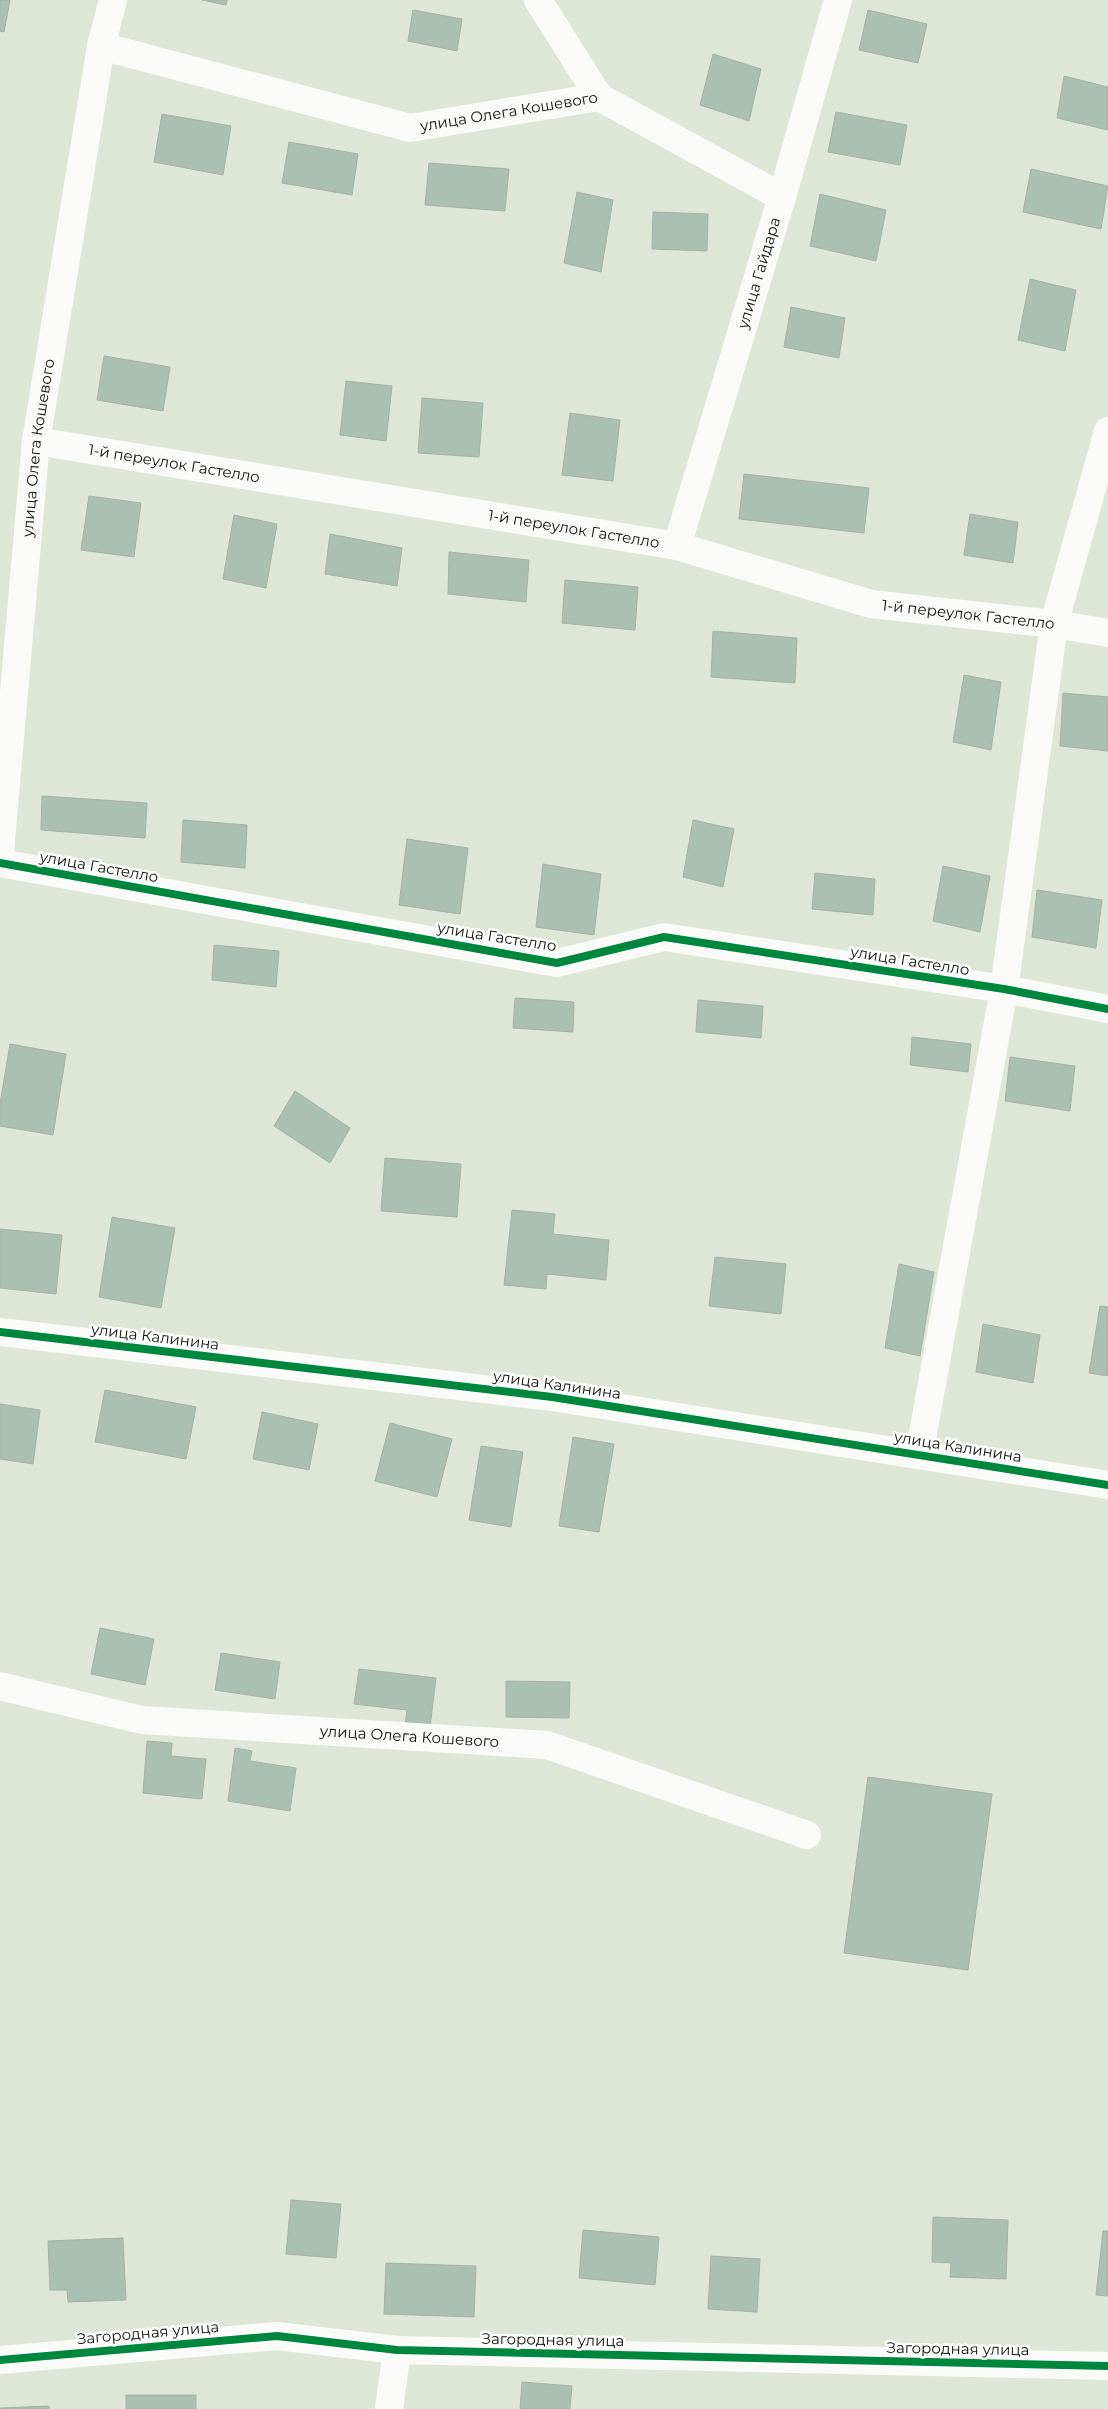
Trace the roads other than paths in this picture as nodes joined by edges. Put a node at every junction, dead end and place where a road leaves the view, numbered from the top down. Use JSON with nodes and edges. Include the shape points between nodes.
{"nodes":[{"id":1,"x":113,"y":0,"type":"edge"},
{"id":2,"x":538,"y":0,"type":"edge"},
{"id":3,"x":838,"y":0,"type":"edge"},
{"id":4,"x":101,"y":46,"type":"junction"},
{"id":5,"x":599,"y":97,"type":"junction"},
{"id":6,"x":782,"y":197,"type":"junction"},
{"id":7,"x":1108,"y":431,"type":"edge"},
{"id":8,"x":36,"y":441,"type":"junction"},
{"id":9,"x":677,"y":546,"type":"junction"},
{"id":10,"x":1054,"y":624,"type":"junction"},
{"id":11,"x":1108,"y":633,"type":"edge"},
{"id":12,"x":6,"y":721,"type":"edge"},
{"id":13,"x":0,"y":852,"type":"edge"},
{"id":14,"x":0,"y":863,"type":"edge"},
{"id":15,"x":1004,"y":989,"type":"junction"},
{"id":16,"x":1108,"y":1009,"type":"edge"},
{"id":17,"x":0,"y":1332,"type":"edge"},
{"id":18,"x":918,"y":1455,"type":"junction"},
{"id":19,"x":1108,"y":1485,"type":"edge"},
{"id":20,"x":0,"y":1686,"type":"edge"},
{"id":21,"x":807,"y":1835,"type":"dead end"},
{"id":22,"x":397,"y":2350,"type":"junction"},
{"id":23,"x":0,"y":2360,"type":"edge"},
{"id":24,"x":1108,"y":2366,"type":"edge"},
{"id":25,"x":389,"y":2409,"type":"edge"}],
"edges":[{"from":1,"to":4,"type":"street","name":"улица Олега Кошевого"},
{"from":2,"to":5,"type":"street"},
{"from":3,"to":6,"type":"street","name":"улица Гайдара"},
{"from":4,"to":5,"type":"street","name":"улица Олега Кошевого","via":[[410,128]]},
{"from":4,"to":8,"type":"street","name":"улица Олега Кошевого"},
{"from":5,"to":6,"type":"street","name":"улица Олега Кошевого"},
{"from":6,"to":9,"type":"street","name":"улица Гайдара"},
{"from":7,"to":10,"type":"street"},
{"from":8,"to":9,"type":"street","name":"1-й переулок Гастелло"},
{"from":8,"to":12,"type":"street","name":"улица Олега Кошевого"},
{"from":9,"to":10,"type":"street","name":"1-й переулок Гастелло","via":[[871,604]]},
{"from":10,"to":11,"type":"street","name":"1-й переулок Гастелло"},
{"from":10,"to":15,"type":"street"},
{"from":12,"to":13,"type":"street","name":"улица Олега Кошевого"},
{"from":14,"to":15,"type":"street","name":"улица Гастелло","via":[[557,963],[664,937]]},
{"from":15,"to":16,"type":"street","name":"улица Гастелло"},
{"from":15,"to":18,"type":"street"},
{"from":17,"to":18,"type":"street","name":"улица Калинина","via":[[552,1397]]},
{"from":18,"to":19,"type":"street","name":"улица Калинина"},
{"from":20,"to":21,"type":"street","name":"улица Олега Кошевого","via":[[142,1720],[547,1745]]},
{"from":22,"to":23,"type":"street","name":"Загородная улица","via":[[277,2336]]},
{"from":22,"to":24,"type":"street","name":"Загородная улица"},
{"from":22,"to":25,"type":"street"}]}
